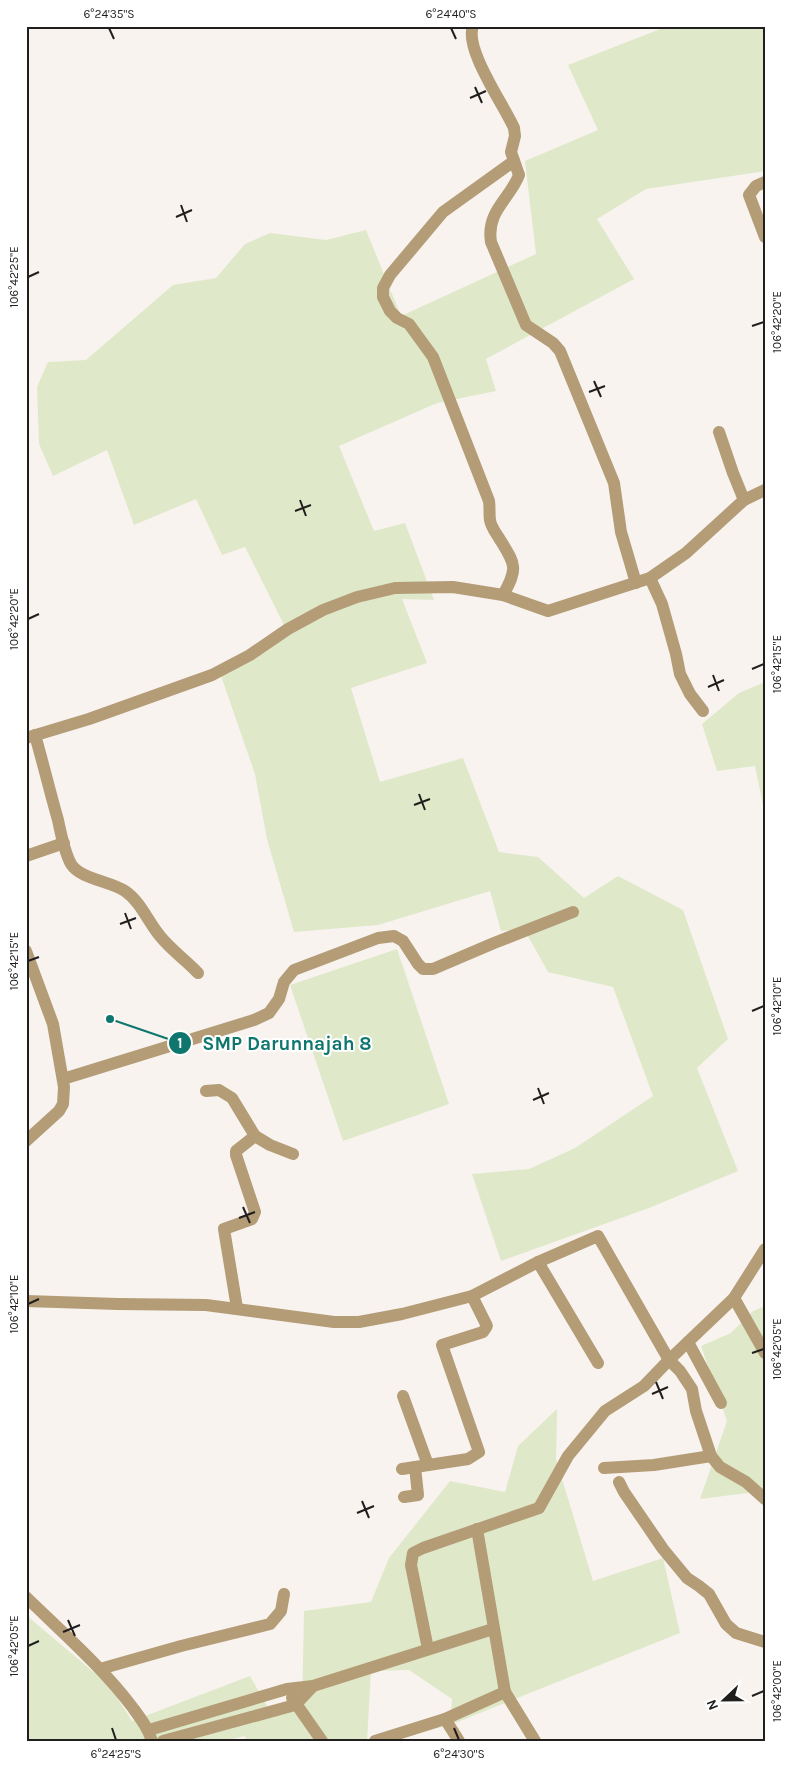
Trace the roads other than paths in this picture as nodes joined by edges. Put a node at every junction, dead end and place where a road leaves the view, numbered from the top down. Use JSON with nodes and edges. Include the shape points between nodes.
{"nodes":[{"id":1,"x":473,"y":26,"type":"edge"},
{"id":2,"x":514,"y":161,"type":"junction"},
{"id":3,"x":765,"y":182,"type":"edge"},
{"id":4,"x":765,"y":238,"type":"edge"},
{"id":5,"x":719,"y":432,"type":"dead end"},
{"id":6,"x":765,"y":490,"type":"edge"},
{"id":7,"x":744,"y":500,"type":"junction"},
{"id":8,"x":650,"y":578,"type":"junction"},
{"id":9,"x":636,"y":583,"type":"junction"},
{"id":10,"x":503,"y":595,"type":"junction"},
{"id":11,"x":703,"y":711,"type":"dead end"},
{"id":12,"x":31,"y":736,"type":"edge"},
{"id":13,"x":64,"y":842,"type":"junction"},
{"id":14,"x":26,"y":856,"type":"edge"},
{"id":15,"x":573,"y":912,"type":"dead end"},
{"id":16,"x":26,"y":951,"type":"edge"},
{"id":17,"x":198,"y":973,"type":"dead end"},
{"id":18,"x":63,"y":1079,"type":"junction"},
{"id":19,"x":206,"y":1092,"type":"dead end"},
{"id":20,"x":255,"y":1136,"type":"junction"},
{"id":21,"x":26,"y":1141,"type":"edge"},
{"id":22,"x":293,"y":1154,"type":"dead end"},
{"id":23,"x":765,"y":1249,"type":"edge"},
{"id":24,"x":538,"y":1262,"type":"junction"},
{"id":25,"x":472,"y":1296,"type":"junction"},
{"id":26,"x":734,"y":1298,"type":"junction"},
{"id":27,"x":26,"y":1301,"type":"edge"},
{"id":28,"x":238,"y":1308,"type":"junction"},
{"id":29,"x":688,"y":1342,"type":"junction"},
{"id":30,"x":765,"y":1353,"type":"edge"},
{"id":31,"x":669,"y":1360,"type":"junction"},
{"id":32,"x":598,"y":1363,"type":"dead end"},
{"id":33,"x":403,"y":1396,"type":"dead end"},
{"id":34,"x":721,"y":1403,"type":"dead end"},
{"id":35,"x":711,"y":1456,"type":"junction"},
{"id":36,"x":428,"y":1465,"type":"junction"},
{"id":37,"x":415,"y":1467,"type":"junction"},
{"id":38,"x":604,"y":1468,"type":"dead end"},
{"id":39,"x":402,"y":1469,"type":"dead end"},
{"id":40,"x":619,"y":1482,"type":"dead end"},
{"id":41,"x":404,"y":1497,"type":"dead end"},
{"id":42,"x":765,"y":1499,"type":"edge"},
{"id":43,"x":477,"y":1529,"type":"junction"},
{"id":44,"x":284,"y":1594,"type":"dead end"},
{"id":45,"x":26,"y":1598,"type":"edge"},
{"id":46,"x":493,"y":1629,"type":"junction"},
{"id":47,"x":765,"y":1642,"type":"edge"},
{"id":48,"x":428,"y":1649,"type":"junction"},
{"id":49,"x":100,"y":1669,"type":"junction"},
{"id":50,"x":313,"y":1686,"type":"junction"},
{"id":51,"x":287,"y":1689,"type":"junction"},
{"id":52,"x":505,"y":1692,"type":"junction"},
{"id":53,"x":295,"y":1705,"type":"junction"},
{"id":54,"x":445,"y":1719,"type":"junction"},
{"id":55,"x":150,"y":1735,"type":"edge"},
{"id":56,"x":384,"y":1739,"type":"edge"},
{"id":57,"x":163,"y":1741,"type":"edge"},
{"id":58,"x":322,"y":1741,"type":"edge"},
{"id":59,"x":459,"y":1741,"type":"edge"},
{"id":60,"x":536,"y":1741,"type":"edge"}],
"edges":[{"from":1,"to":2,"type":"street","via":[[470,33],[476,57],[514,128],[511,152]]},
{"from":2,"to":9,"type":"street","via":[[519,175],[495,212],[491,242],[526,325],[553,342],[560,351],[614,484],[621,532]]},
{"from":2,"to":10,"type":"street","via":[[443,212],[390,275],[383,288],[383,297],[390,311],[409,324],[433,357],[489,501],[490,520],[514,563],[512,578]]},
{"from":3,"to":4,"type":"street","via":[[756,186],[749,195]]},
{"from":5,"to":7,"type":"street"},
{"from":6,"to":7,"type":"street"},
{"from":7,"to":8,"type":"street","via":[[686,553]]},
{"from":8,"to":9,"type":"street"},
{"from":8,"to":11,"type":"street","via":[[662,604],[680,674]]},
{"from":9,"to":10,"type":"street","via":[[548,611]]},
{"from":10,"to":12,"type":"street","via":[[453,587],[426,587],[395,588],[357,597],[305,619],[212,675]]},
{"from":12,"to":13,"type":"street"},
{"from":13,"to":14,"type":"street"},
{"from":13,"to":17,"type":"street","via":[[71,863],[78,871],[126,892],[146,913],[170,948]]},
{"from":15,"to":18,"type":"street","via":[[433,969],[424,969],[418,964],[404,940],[394,936],[378,938],[294,970],[284,982],[279,999],[269,1013],[254,1020]]},
{"from":16,"to":18,"type":"street","via":[[53,1024]]},
{"from":18,"to":21,"type":"street","via":[[63,1104],[59,1111]]},
{"from":19,"to":20,"type":"street","via":[[219,1090],[232,1098]]},
{"from":20,"to":22,"type":"street"},
{"from":20,"to":28,"type":"street","via":[[236,1151],[254,1216],[224,1229]]},
{"from":23,"to":26,"type":"street"},
{"from":24,"to":25,"type":"street"},
{"from":24,"to":31,"type":"street","via":[[598,1236]]},
{"from":24,"to":32,"type":"street"},
{"from":25,"to":28,"type":"street","via":[[359,1322],[334,1322]]},
{"from":25,"to":36,"type":"street","via":[[487,1326],[484,1332],[442,1345],[479,1452],[468,1458]]},
{"from":26,"to":29,"type":"street"},
{"from":26,"to":30,"type":"street"},
{"from":27,"to":28,"type":"street"},
{"from":29,"to":31,"type":"street"},
{"from":29,"to":34,"type":"street"},
{"from":31,"to":35,"type":"street","via":[[692,1389]]},
{"from":31,"to":43,"type":"street","via":[[644,1386],[604,1411],[568,1456],[538,1508]]},
{"from":33,"to":36,"type":"street"},
{"from":35,"to":38,"type":"street","via":[[654,1465]]},
{"from":35,"to":42,"type":"street","via":[[720,1467],[746,1482]]},
{"from":36,"to":37,"type":"street"},
{"from":37,"to":39,"type":"street"},
{"from":37,"to":41,"type":"street","via":[[418,1495]]},
{"from":40,"to":47,"type":"street","via":[[663,1549],[687,1578],[709,1594],[726,1624],[736,1633]]},
{"from":43,"to":46,"type":"street"},
{"from":43,"to":48,"type":"street","via":[[413,1554],[411,1565]]},
{"from":44,"to":49,"type":"street","via":[[281,1611],[270,1624]]},
{"from":45,"to":49,"type":"street"},
{"from":46,"to":48,"type":"street"},
{"from":46,"to":52,"type":"street"},
{"from":48,"to":50,"type":"street"},
{"from":49,"to":55,"type":"street"},
{"from":50,"to":51,"type":"street"},
{"from":50,"to":53,"type":"street"},
{"from":51,"to":53,"type":"street"},
{"from":51,"to":55,"type":"street"},
{"from":52,"to":54,"type":"street"},
{"from":52,"to":60,"type":"street"},
{"from":53,"to":57,"type":"street"},
{"from":53,"to":58,"type":"street"},
{"from":54,"to":56,"type":"street"},
{"from":54,"to":59,"type":"street"}]}
